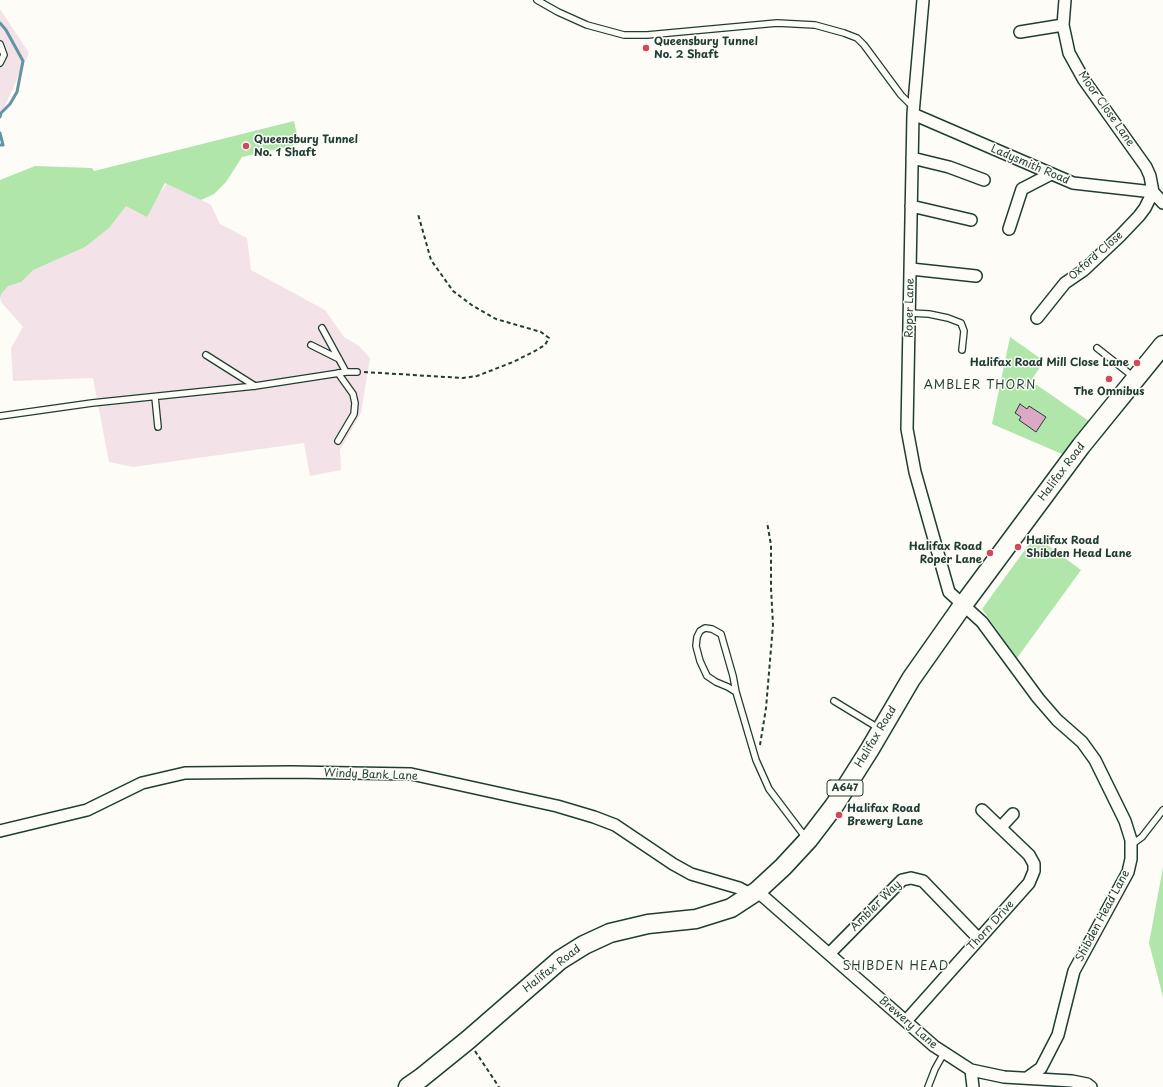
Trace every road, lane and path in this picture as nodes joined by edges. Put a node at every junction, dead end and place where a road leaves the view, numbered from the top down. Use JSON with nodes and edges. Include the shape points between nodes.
{"nodes":[{"id":1,"x":538,"y":0,"type":"edge"},
{"id":2,"x":923,"y":0,"type":"edge"},
{"id":3,"x":1065,"y":0,"type":"edge"},
{"id":4,"x":1063,"y":25,"type":"junction"},
{"id":5,"x":1020,"y":32,"type":"dead end"},
{"id":6,"x":0,"y":44,"type":"edge"},
{"id":7,"x":0,"y":63,"type":"edge"},
{"id":8,"x":914,"y":111,"type":"junction"},
{"id":9,"x":912,"y":158,"type":"junction"},
{"id":10,"x":1051,"y":174,"type":"junction"},
{"id":11,"x":984,"y":180,"type":"dead end"},
{"id":12,"x":1158,"y":190,"type":"edge"},
{"id":13,"x":1163,"y":203,"type":"edge"},
{"id":14,"x":912,"y":206,"type":"junction"},
{"id":15,"x":418,"y":214,"type":"dead end"},
{"id":16,"x":971,"y":220,"type":"dead end"},
{"id":17,"x":1009,"y":228,"type":"dead end"},
{"id":18,"x":911,"y":269,"type":"junction"},
{"id":19,"x":976,"y":276,"type":"dead end"},
{"id":20,"x":910,"y":313,"type":"junction"},
{"id":21,"x":1037,"y":318,"type":"dead end"},
{"id":22,"x":322,"y":328,"type":"dead end"},
{"id":23,"x":311,"y":345,"type":"dead end"},
{"id":24,"x":1163,"y":345,"type":"edge"},
{"id":25,"x":1097,"y":348,"type":"dead end"},
{"id":26,"x":962,"y":350,"type":"dead end"},
{"id":27,"x":206,"y":355,"type":"dead end"},
{"id":28,"x":339,"y":359,"type":"junction"},
{"id":29,"x":346,"y":372,"type":"junction"},
{"id":30,"x":357,"y":372,"type":"joint"},
{"id":31,"x":338,"y":373,"type":"junction"},
{"id":32,"x":1136,"y":379,"type":"junction"},
{"id":33,"x":255,"y":386,"type":"junction"},
{"id":34,"x":155,"y":397,"type":"junction"},
{"id":35,"x":0,"y":416,"type":"edge"},
{"id":36,"x":158,"y":427,"type":"dead end"},
{"id":37,"x":338,"y":441,"type":"dead end"},
{"id":38,"x":766,"y":522,"type":"dead end"},
{"id":39,"x":963,"y":605,"type":"junction"},
{"id":40,"x":736,"y":692,"type":"junction"},
{"id":41,"x":834,"y":701,"type":"dead end"},
{"id":42,"x":881,"y":730,"type":"junction"},
{"id":43,"x":756,"y":760,"type":"junction"},
{"id":44,"x":982,"y":810,"type":"dead end"},
{"id":45,"x":1163,"y":810,"type":"edge"},
{"id":46,"x":1013,"y":814,"type":"dead end"},
{"id":47,"x":1000,"y":827,"type":"junction"},
{"id":48,"x":0,"y":831,"type":"edge"},
{"id":49,"x":808,"y":840,"type":"junction"},
{"id":50,"x":1131,"y":846,"type":"junction"},
{"id":51,"x":754,"y":893,"type":"junction"},
{"id":52,"x":979,"y":939,"type":"junction"},
{"id":53,"x":829,"y":954,"type":"junction"},
{"id":54,"x":906,"y":1021,"type":"junction"},
{"id":55,"x":468,"y":1040,"type":"junction"},
{"id":56,"x":944,"y":1053,"type":"junction"},
{"id":57,"x":971,"y":1070,"type":"junction"},
{"id":58,"x":1027,"y":1078,"type":"junction"},
{"id":59,"x":408,"y":1087,"type":"edge"},
{"id":60,"x":499,"y":1087,"type":"edge"},
{"id":61,"x":928,"y":1087,"type":"edge"},
{"id":62,"x":973,"y":1087,"type":"edge"},
{"id":63,"x":1091,"y":1087,"type":"edge"}],
"edges":[{"from":1,"to":8,"type":"lane","via":[[587,25],[624,34],[648,35],[777,23],[816,25],[844,33],[857,38],[864,45]]},
{"from":2,"to":8,"type":"street","name":"Roper Lane"},
{"from":3,"to":4,"type":"street","name":"Moor Close Lane"},
{"from":4,"to":5,"type":"street"},
{"from":4,"to":12,"type":"street","name":"Moor Close Lane","via":[[1070,54],[1084,80],[1146,167]]},
{"from":6,"to":7,"type":"lane","via":[[4,55]]},
{"from":8,"to":9,"type":"street","name":"Roper Lane"},
{"from":8,"to":10,"type":"street","name":"Ladysmith Road"},
{"from":9,"to":11,"type":"street","via":[[949,167]]},
{"from":9,"to":14,"type":"street","name":"Roper Lane"},
{"from":10,"to":12,"type":"street","name":"Ladysmith Road","via":[[1073,183]]},
{"from":10,"to":17,"type":"street","via":[[1022,188]]},
{"from":12,"to":13,"type":"street"},
{"from":12,"to":21,"type":"street","name":"Oxford Close","via":[[1139,216],[1084,270],[1065,283]]},
{"from":14,"to":16,"type":"street"},
{"from":14,"to":18,"type":"street","name":"Roper Lane"},
{"from":15,"to":30,"type":"path","via":[[431,260],[453,291],[496,319],[541,332],[549,338],[545,345],[535,351],[477,376],[463,378]]},
{"from":18,"to":19,"type":"street"},
{"from":18,"to":20,"type":"street","name":"Roper Lane"},
{"from":20,"to":26,"type":"lane","via":[[929,314],[961,323],[964,331]]},
{"from":20,"to":39,"type":"street","name":"Roper Lane","via":[[907,429],[915,472],[950,592]]},
{"from":22,"to":28,"type":"lane"},
{"from":23,"to":28,"type":"lane"},
{"from":24,"to":32,"type":"main road","name":"Halifax Road","number":"A647"},
{"from":25,"to":32,"type":"lane"},
{"from":27,"to":33,"type":"lane"},
{"from":28,"to":29,"type":"lane"},
{"from":29,"to":30,"type":"lane"},
{"from":29,"to":31,"type":"lane"},
{"from":31,"to":33,"type":"lane"},
{"from":31,"to":37,"type":"lane","via":[[353,394],[355,403],[354,414]]},
{"from":32,"to":39,"type":"main road","name":"Halifax Road","number":"A647","via":[[1081,446]]},
{"from":33,"to":34,"type":"lane"},
{"from":34,"to":35,"type":"lane"},
{"from":34,"to":36,"type":"lane"},
{"from":38,"to":43,"type":"path","via":[[771,545],[773,625],[766,708]]},
{"from":39,"to":42,"type":"main road","name":"Halifax Road","number":"A647","via":[[911,679]]},
{"from":39,"to":50,"type":"street","name":"Shibden Head Lane","via":[[982,622],[1043,704],[1082,742],[1095,760],[1125,821]]},
{"from":40,"to":40,"type":"lane","via":[[721,634],[705,628],[700,631],[696,646],[707,676]]},
{"from":40,"to":43,"type":"lane"},
{"from":41,"to":42,"type":"lane"},
{"from":42,"to":49,"type":"main road","name":"Halifax Road","number":"A647","via":[[834,806]]},
{"from":43,"to":49,"type":"lane","via":[[769,789]]},
{"from":44,"to":47,"type":"street","name":"Thorn Drive"},
{"from":45,"to":50,"type":"lane","via":[[1142,837]]},
{"from":46,"to":47,"type":"street"},
{"from":47,"to":52,"type":"street","name":"Thorn Drive","via":[[1029,855],[1034,864],[1034,871],[1029,883]]},
{"from":48,"to":51,"type":"street","name":"Windy Bank Lane","via":[[86,810],[142,783],[185,773],[411,774],[557,806],[594,817],[615,825],[691,874]]},
{"from":49,"to":51,"type":"main road","name":"Halifax Road","number":"A647"},
{"from":50,"to":58,"type":"street","name":"Shibden Head Lane","via":[[1128,872],[1074,971],[1058,1035],[1041,1068]]},
{"from":51,"to":53,"type":"street","name":"Brewery Lane"},
{"from":51,"to":55,"type":"main road","name":"Halifax Road","number":"A647","via":[[731,908],[696,919],[648,924],[610,933],[584,945],[560,960]]},
{"from":52,"to":53,"type":"street","name":"Ambler Way","via":[[923,881],[911,878],[902,880]]},
{"from":52,"to":54,"type":"street","name":"Thorn Drive"},
{"from":53,"to":54,"type":"street","name":"Brewery Lane"},
{"from":54,"to":56,"type":"street","name":"Brewery Lane"},
{"from":55,"to":59,"type":"main road","name":"Halifax Road","number":"A647"},
{"from":55,"to":60,"type":"path"},
{"from":56,"to":57,"type":"street","name":"Brewery Lane"},
{"from":56,"to":61,"type":"lane","via":[[934,1069]]},
{"from":57,"to":58,"type":"street","name":"Brewery Lane","via":[[1004,1077]]},
{"from":57,"to":62,"type":"street"},
{"from":58,"to":63,"type":"street","name":"Brewery Lane","via":[[1072,1081]]}]}
